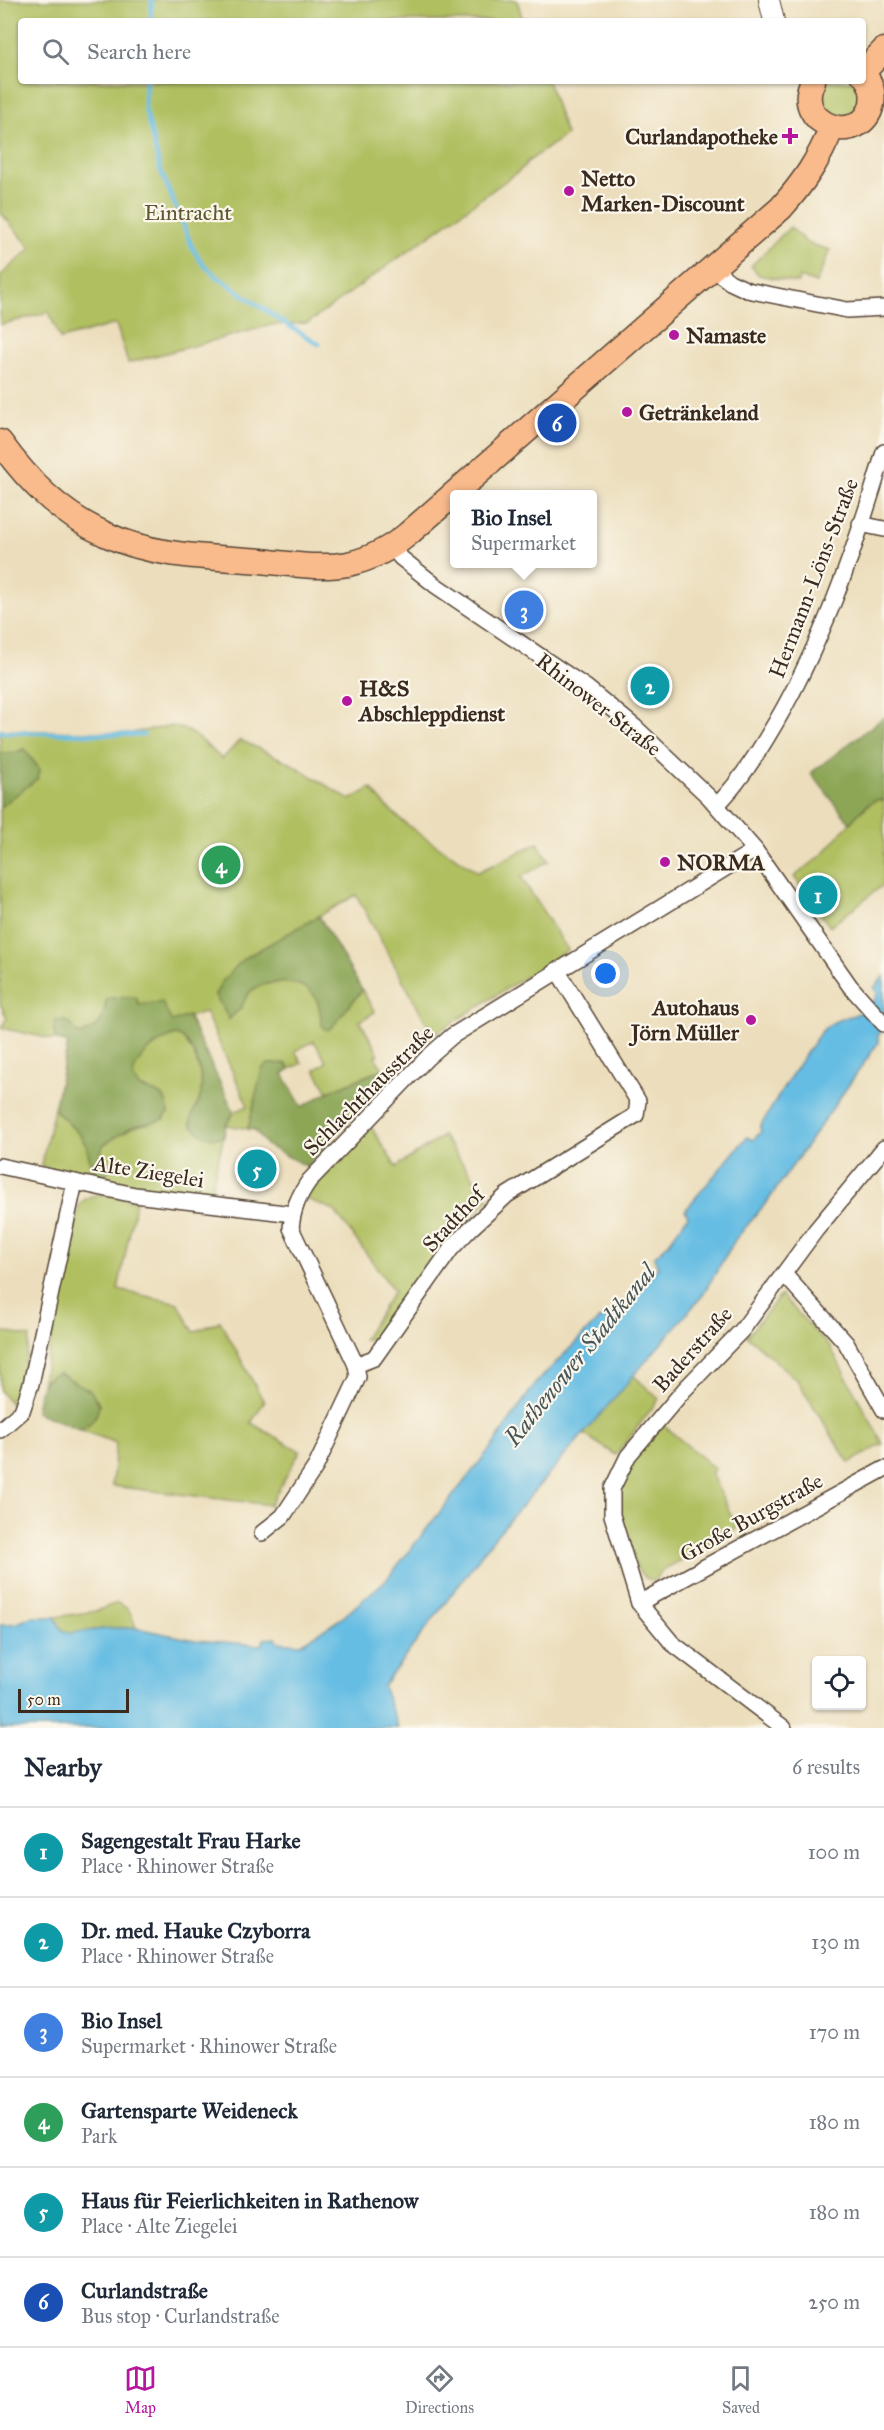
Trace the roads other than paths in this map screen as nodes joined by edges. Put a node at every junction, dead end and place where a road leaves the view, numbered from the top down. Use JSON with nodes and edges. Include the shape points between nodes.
{"nodes":[{"id":1,"x":769,"y":0,"type":"edge"},
{"id":2,"x":773,"y":18,"type":"edge"},
{"id":3,"x":884,"y":50,"type":"edge"},
{"id":4,"x":812,"y":84,"type":"edge"},
{"id":5,"x":871,"y":84,"type":"edge"},
{"id":6,"x":832,"y":127,"type":"junction"},
{"id":7,"x":712,"y":268,"type":"junction"},
{"id":8,"x":884,"y":308,"type":"edge"},
{"id":9,"x":0,"y":442,"type":"edge"},
{"id":10,"x":884,"y":452,"type":"edge"},
{"id":11,"x":457,"y":490,"type":"edge"},
{"id":12,"x":450,"y":496,"type":"edge"},
{"id":13,"x":860,"y":524,"type":"junction"},
{"id":14,"x":884,"y":529,"type":"edge"},
{"id":15,"x":392,"y":547,"type":"junction"},
{"id":16,"x":717,"y":805,"type":"junction"},
{"id":17,"x":755,"y":850,"type":"junction"},
{"id":18,"x":557,"y":970,"type":"junction"},
{"id":19,"x":884,"y":1024,"type":"edge"},
{"id":20,"x":884,"y":1148,"type":"edge"},
{"id":21,"x":0,"y":1166,"type":"edge"},
{"id":22,"x":75,"y":1182,"type":"junction"},
{"id":23,"x":293,"y":1214,"type":"junction"},
{"id":24,"x":784,"y":1274,"type":"junction"},
{"id":25,"x":356,"y":1365,"type":"junction"},
{"id":26,"x":884,"y":1410,"type":"edge"},
{"id":27,"x":0,"y":1430,"type":"edge"},
{"id":28,"x":884,"y":1469,"type":"edge"},
{"id":29,"x":262,"y":1533,"type":"dead end"},
{"id":30,"x":639,"y":1603,"type":"junction"},
{"id":31,"x":784,"y":1728,"type":"edge"}],
"edges":[{"from":1,"to":2,"type":"street"},
{"from":3,"to":5,"type":"main road"},
{"from":4,"to":6,"type":"main road","via":[[809,98],[812,111]]},
{"from":5,"to":6,"type":"main road","via":[[871,107],[861,121],[850,127]]},
{"from":6,"to":7,"type":"main road","via":[[805,181],[781,208]]},
{"from":7,"to":8,"type":"street","via":[[747,290],[847,310]]},
{"from":7,"to":11,"type":"main road"},
{"from":9,"to":15,"type":"main road","via":[[50,500],[74,517],[105,534],[168,554],[346,564]]},
{"from":10,"to":13,"type":"street","name":"Hermann-Löns-Straße"},
{"from":12,"to":15,"type":"main road"},
{"from":13,"to":14,"type":"street"},
{"from":13,"to":16,"type":"street","name":"Hermann-Löns-Straße","via":[[797,685],[760,749]]},
{"from":15,"to":16,"type":"street","name":"Rhinower Straße","via":[[435,585],[587,688],[635,727]]},
{"from":16,"to":17,"type":"street","name":"Rhinower Straße"},
{"from":17,"to":18,"type":"street","name":"Schlachthausstraße"},
{"from":17,"to":19,"type":"street","name":"Rhinower Straße","via":[[867,1008]]},
{"from":18,"to":23,"type":"street","name":"Schlachthausstraße","via":[[439,1047],[309,1181]]},
{"from":18,"to":25,"type":"street","name":"Stadthof","via":[[638,1101],[636,1115],[507,1195],[452,1249],[374,1358]]},
{"from":20,"to":24,"type":"street","name":"Baderstraße"},
{"from":21,"to":22,"type":"street","name":"Alte Ziegelei"},
{"from":22,"to":23,"type":"street","name":"Alte Ziegelei","via":[[135,1195]]},
{"from":22,"to":27,"type":"street","via":[[31,1384],[22,1411]]},
{"from":23,"to":25,"type":"street","via":[[291,1228]]},
{"from":24,"to":26,"type":"street","via":[[846,1343]]},
{"from":24,"to":30,"type":"street","name":"Baderstraße","via":[[741,1330],[628,1456],[615,1479],[610,1500],[612,1515]]},
{"from":25,"to":29,"type":"street","via":[[358,1377],[354,1388],[316,1466],[283,1516]]},
{"from":28,"to":30,"type":"street","name":"Große Burgstraße"},
{"from":30,"to":31,"type":"street","via":[[672,1643]]}]}
